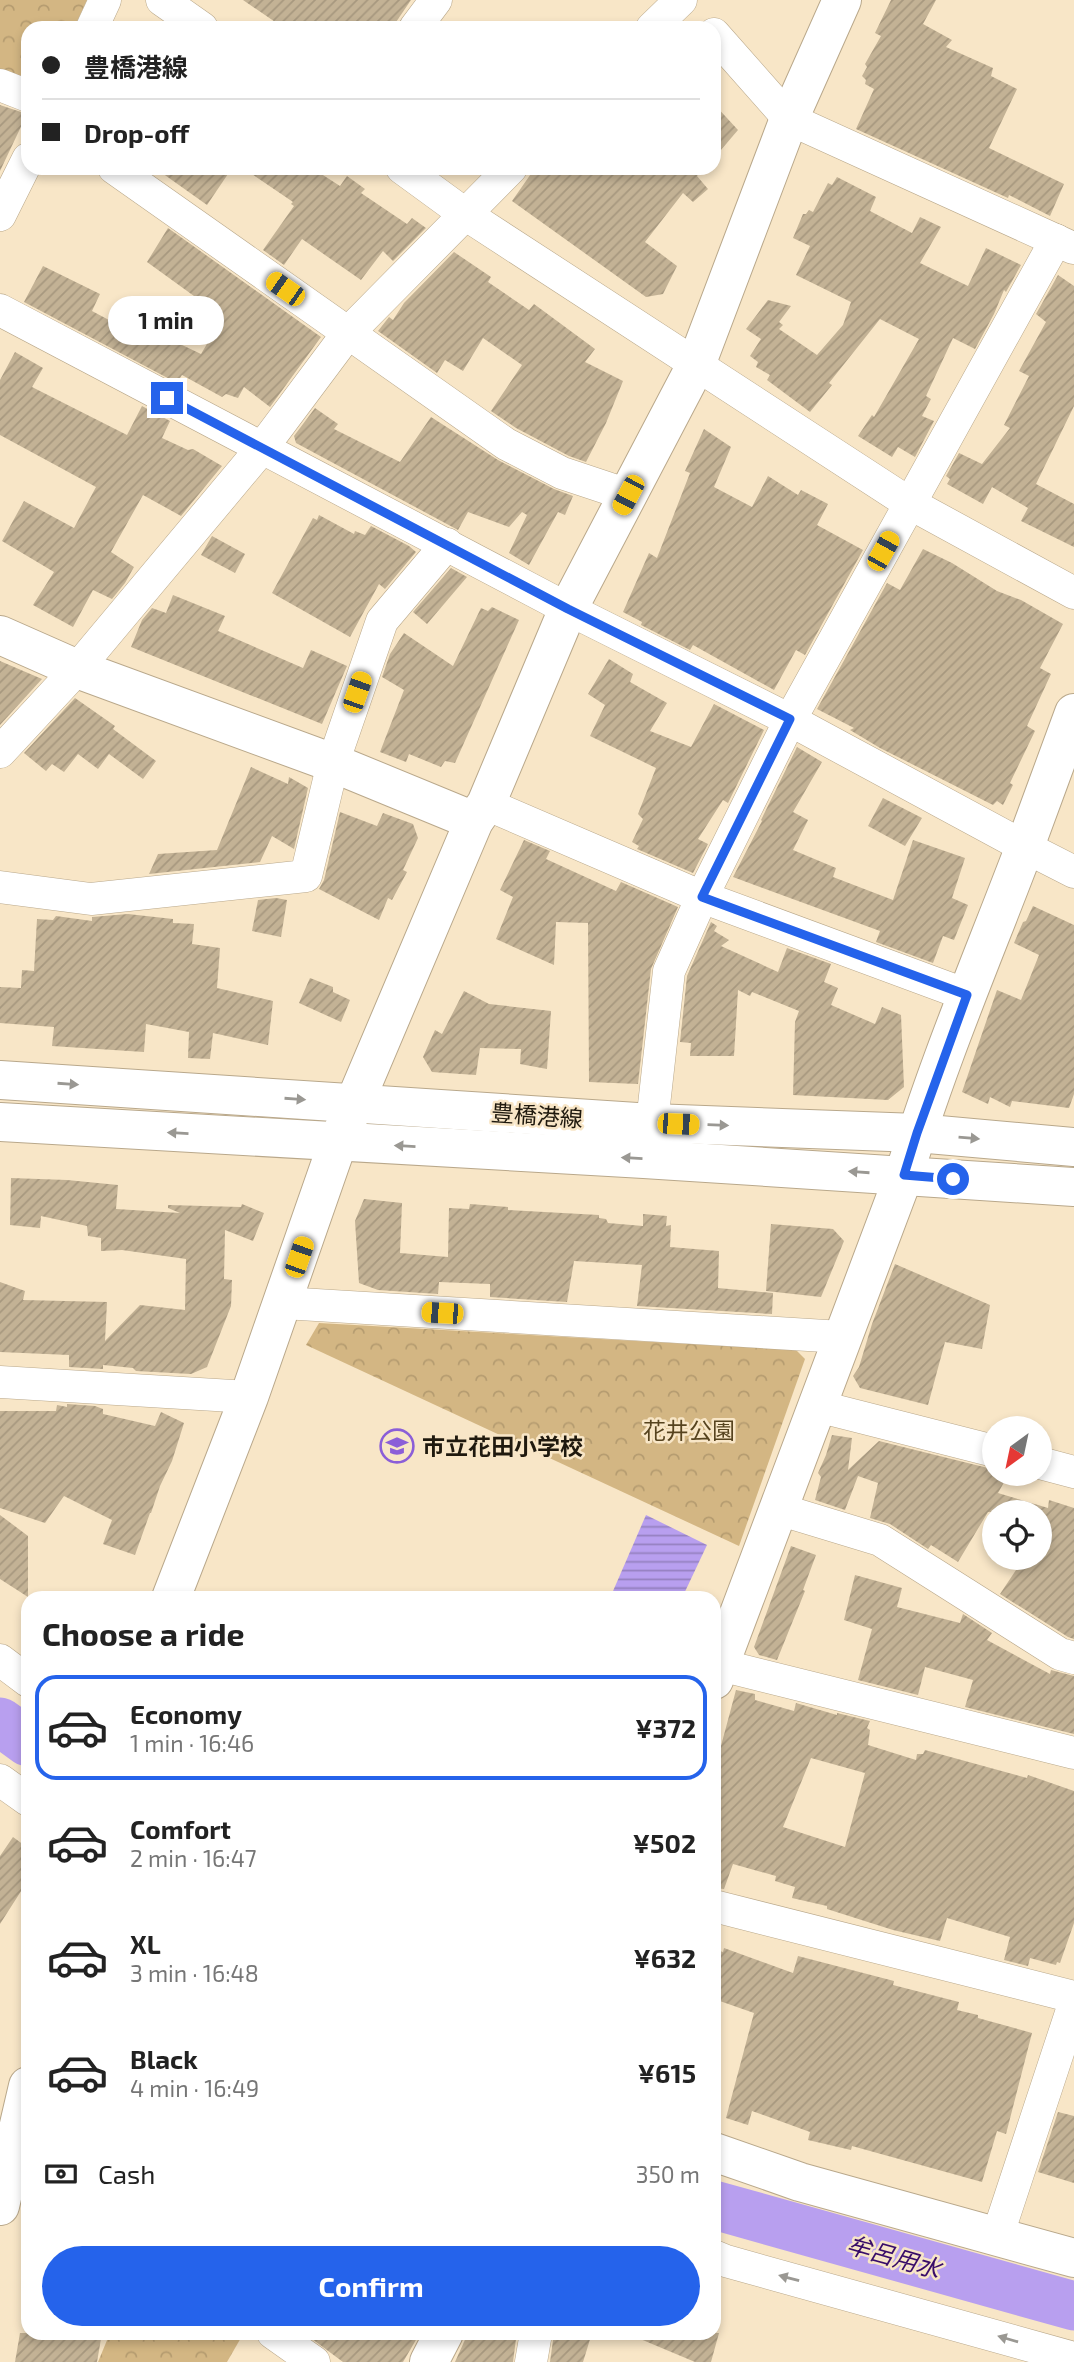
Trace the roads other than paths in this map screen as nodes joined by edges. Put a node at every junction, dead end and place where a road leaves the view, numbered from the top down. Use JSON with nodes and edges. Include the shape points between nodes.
{"nodes":[{"id":1,"x":105,"y":0,"type":"edge"},
{"id":2,"x":162,"y":0,"type":"edge"},
{"id":3,"x":436,"y":0,"type":"edge"},
{"id":4,"x":682,"y":0,"type":"edge"},
{"id":5,"x":842,"y":0,"type":"edge"},
{"id":6,"x":95,"y":21,"type":"edge"},
{"id":7,"x":192,"y":21,"type":"edge"},
{"id":8,"x":420,"y":21,"type":"edge"},
{"id":9,"x":660,"y":21,"type":"edge"},
{"id":10,"x":702,"y":21,"type":"edge"},
{"id":11,"x":721,"y":42,"type":"edge"},
{"id":12,"x":0,"y":85,"type":"edge"},
{"id":13,"x":21,"y":93,"type":"edge"},
{"id":14,"x":789,"y":119,"type":"junction"},
{"id":15,"x":21,"y":173,"type":"edge"},
{"id":16,"x":124,"y":175,"type":"edge"},
{"id":17,"x":411,"y":175,"type":"edge"},
{"id":18,"x":504,"y":175,"type":"edge"},
{"id":19,"x":464,"y":214,"type":"junction"},
{"id":20,"x":0,"y":215,"type":"edge"},
{"id":21,"x":1065,"y":244,"type":"edge"},
{"id":22,"x":0,"y":310,"type":"edge"},
{"id":23,"x":348,"y":333,"type":"junction"},
{"id":24,"x":696,"y":365,"type":"junction"},
{"id":25,"x":262,"y":448,"type":"junction"},
{"id":26,"x":628,"y":495,"type":"junction"},
{"id":27,"x":909,"y":503,"type":"junction"},
{"id":28,"x":447,"y":544,"type":"junction"},
{"id":29,"x":1074,"y":593,"type":"edge"},
{"id":30,"x":568,"y":609,"type":"junction"},
{"id":31,"x":0,"y":635,"type":"edge"},
{"id":32,"x":77,"y":669,"type":"junction"},
{"id":33,"x":1074,"y":713,"type":"edge"},
{"id":34,"x":790,"y":719,"type":"junction"},
{"id":35,"x":0,"y":752,"type":"edge"},
{"id":36,"x":333,"y":764,"type":"junction"},
{"id":37,"x":480,"y":813,"type":"junction"},
{"id":38,"x":1025,"y":847,"type":"junction"},
{"id":39,"x":1074,"y":872,"type":"edge"},
{"id":40,"x":0,"y":887,"type":"edge"},
{"id":41,"x":702,"y":897,"type":"junction"},
{"id":42,"x":967,"y":995,"type":"junction"},
{"id":43,"x":0,"y":1080,"type":"edge"},
{"id":44,"x":357,"y":1102,"type":"junction"},
{"id":45,"x":652,"y":1123,"type":"junction"},
{"id":46,"x":3,"y":1130,"type":"edge"},
{"id":47,"x":917,"y":1133,"type":"junction"},
{"id":48,"x":338,"y":1142,"type":"junction"},
{"id":49,"x":1074,"y":1147,"type":"edge"},
{"id":50,"x":904,"y":1175,"type":"junction"},
{"id":51,"x":1074,"y":1187,"type":"edge"},
{"id":52,"x":283,"y":1303,"type":"junction"},
{"id":53,"x":842,"y":1337,"type":"junction"},
{"id":54,"x":0,"y":1382,"type":"edge"},
{"id":55,"x":249,"y":1396,"type":"junction"},
{"id":56,"x":817,"y":1406,"type":"junction"},
{"id":57,"x":982,"y":1448,"type":"edge"},
{"id":58,"x":1052,"y":1466,"type":"edge"},
{"id":59,"x":1074,"y":1472,"type":"edge"},
{"id":60,"x":778,"y":1509,"type":"junction"},
{"id":61,"x":174,"y":1591,"type":"edge"},
{"id":62,"x":1074,"y":1658,"type":"edge"},
{"id":63,"x":0,"y":1660,"type":"edge"},
{"id":64,"x":721,"y":1661,"type":"edge"},
{"id":65,"x":721,"y":1673,"type":"edge"},
{"id":66,"x":21,"y":1676,"type":"edge"},
{"id":67,"x":1074,"y":1753,"type":"edge"},
{"id":68,"x":0,"y":1780,"type":"edge"},
{"id":69,"x":21,"y":1795,"type":"edge"},
{"id":70,"x":721,"y":1908,"type":"edge"},
{"id":71,"x":1074,"y":1997,"type":"edge"},
{"id":72,"x":1074,"y":2004,"type":"edge"},
{"id":73,"x":21,"y":2116,"type":"edge"},
{"id":74,"x":14,"y":2145,"type":"edge"},
{"id":75,"x":721,"y":2154,"type":"edge"},
{"id":76,"x":0,"y":2206,"type":"edge"},
{"id":77,"x":997,"y":2236,"type":"junction"},
{"id":78,"x":1074,"y":2258,"type":"edge"},
{"id":79,"x":721,"y":2259,"type":"edge"},
{"id":80,"x":283,"y":2340,"type":"edge"},
{"id":81,"x":440,"y":2340,"type":"edge"},
{"id":82,"x":535,"y":2340,"type":"edge"},
{"id":83,"x":1074,"y":2358,"type":"edge"},
{"id":84,"x":314,"y":2362,"type":"edge"},
{"id":85,"x":429,"y":2362,"type":"edge"},
{"id":86,"x":531,"y":2362,"type":"edge"}],
"edges":[{"from":1,"to":6,"type":"street"},
{"from":2,"to":7,"type":"street"},
{"from":3,"to":8,"type":"street"},
{"from":4,"to":9,"type":"street"},
{"from":4,"to":10,"type":"street"},
{"from":5,"to":14,"type":"street"},
{"from":11,"to":14,"type":"street"},
{"from":12,"to":13,"type":"street"},
{"from":14,"to":21,"type":"street"},
{"from":14,"to":24,"type":"street"},
{"from":15,"to":20,"type":"street"},
{"from":16,"to":23,"type":"street"},
{"from":17,"to":19,"type":"street"},
{"from":18,"to":19,"type":"street"},
{"from":19,"to":23,"type":"street"},
{"from":19,"to":24,"type":"street"},
{"from":21,"to":27,"type":"street"},
{"from":22,"to":25,"type":"street"},
{"from":23,"to":25,"type":"street"},
{"from":23,"to":26,"type":"street","via":[[506,444],[562,473]]},
{"from":24,"to":26,"type":"street"},
{"from":24,"to":27,"type":"street"},
{"from":25,"to":28,"type":"street"},
{"from":25,"to":32,"type":"street"},
{"from":26,"to":30,"type":"street"},
{"from":27,"to":29,"type":"street"},
{"from":27,"to":34,"type":"street"},
{"from":28,"to":30,"type":"street"},
{"from":28,"to":36,"type":"street","via":[[382,621]]},
{"from":30,"to":34,"type":"street"},
{"from":30,"to":37,"type":"street"},
{"from":31,"to":32,"type":"street"},
{"from":32,"to":35,"type":"street"},
{"from":32,"to":36,"type":"street"},
{"from":33,"to":38,"type":"street"},
{"from":34,"to":38,"type":"street"},
{"from":34,"to":41,"type":"street"},
{"from":36,"to":37,"type":"street"},
{"from":36,"to":40,"type":"street","via":[[306,876],[91,899]]},
{"from":37,"to":41,"type":"street"},
{"from":37,"to":44,"type":"street"},
{"from":38,"to":39,"type":"street"},
{"from":38,"to":42,"type":"street"},
{"from":41,"to":42,"type":"street"},
{"from":41,"to":45,"type":"street","via":[[669,971]]},
{"from":42,"to":47,"type":"street"},
{"from":43,"to":44,"type":"street","name":"豊橋港線","one_way":true},
{"from":44,"to":45,"type":"street","name":"豊橋港線"},
{"from":44,"to":48,"type":"street"},
{"from":45,"to":47,"type":"street","name":"豊橋港線","one_way":true},
{"from":48,"to":46,"type":"street","name":"豊橋港線","one_way":true},
{"from":47,"to":49,"type":"street","name":"豊橋港線","one_way":true},
{"from":47,"to":50,"type":"street"},
{"from":50,"to":48,"type":"street","name":"豊橋港線","one_way":true},
{"from":48,"to":52,"type":"street"},
{"from":50,"to":51,"type":"street","name":"豊橋港線"},
{"from":50,"to":53,"type":"street"},
{"from":52,"to":53,"type":"street"},
{"from":52,"to":55,"type":"street"},
{"from":53,"to":56,"type":"street"},
{"from":54,"to":55,"type":"street"},
{"from":55,"to":61,"type":"street"},
{"from":56,"to":57,"type":"street"},
{"from":56,"to":60,"type":"street"},
{"from":58,"to":59,"type":"street"},
{"from":60,"to":62,"type":"street","via":[[880,1540],[1060,1654]]},
{"from":60,"to":64,"type":"street"},
{"from":63,"to":66,"type":"street"},
{"from":65,"to":67,"type":"street"},
{"from":68,"to":69,"type":"street"},
{"from":70,"to":71,"type":"street"},
{"from":72,"to":77,"type":"street"},
{"from":73,"to":74,"type":"street"},
{"from":74,"to":76,"type":"street"},
{"from":75,"to":77,"type":"street","via":[[800,2182]]},
{"from":77,"to":78,"type":"street"},
{"from":83,"to":79,"type":"street","one_way":true},
{"from":80,"to":84,"type":"street"},
{"from":81,"to":85,"type":"street"},
{"from":82,"to":86,"type":"street"}]}
